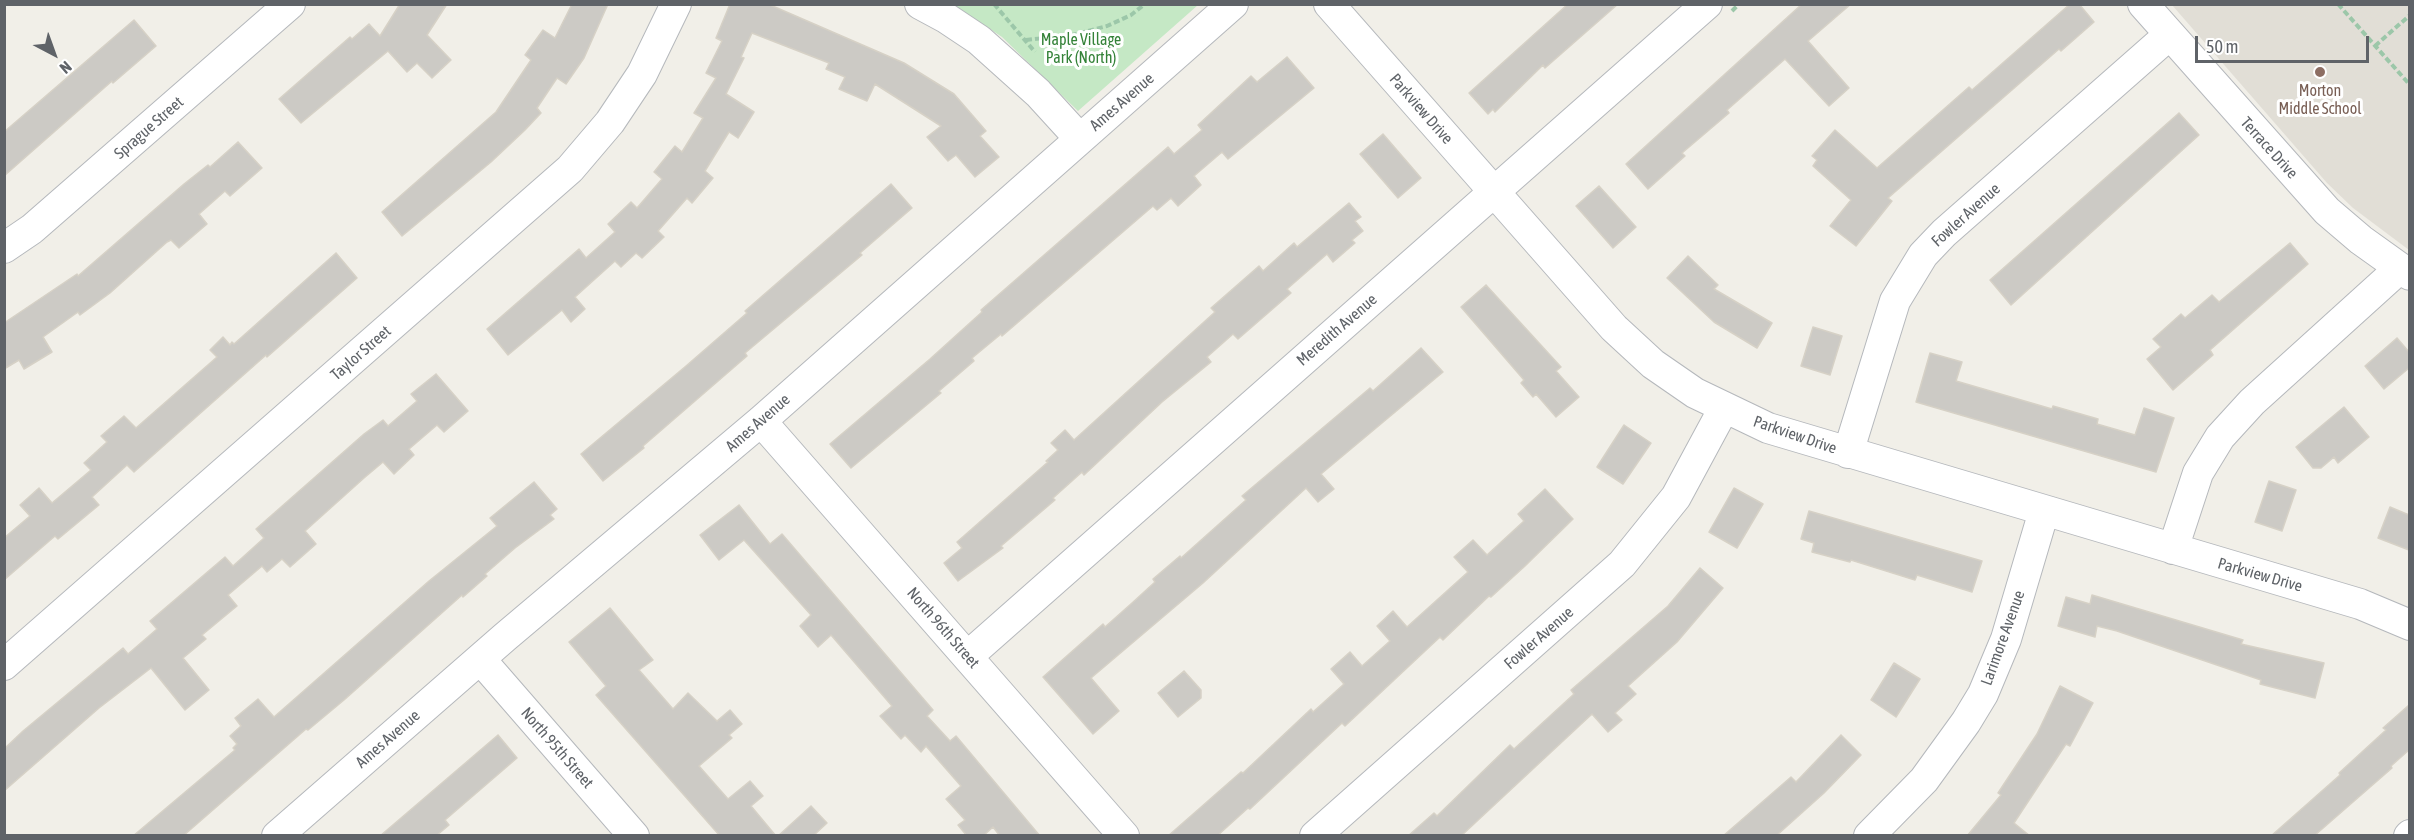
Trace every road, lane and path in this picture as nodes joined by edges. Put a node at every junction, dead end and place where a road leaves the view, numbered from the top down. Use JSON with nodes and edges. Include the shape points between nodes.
{"nodes":[{"id":1,"x":290,"y":4,"type":"edge"},
{"id":2,"x":676,"y":4,"type":"edge"},
{"id":3,"x":920,"y":4,"type":"edge"},
{"id":4,"x":994,"y":4,"type":"edge"},
{"id":5,"x":1145,"y":4,"type":"edge"},
{"id":6,"x":1233,"y":4,"type":"edge"},
{"id":7,"x":1329,"y":4,"type":"edge"},
{"id":8,"x":1707,"y":4,"type":"edge"},
{"id":9,"x":2143,"y":4,"type":"edge"},
{"id":10,"x":2338,"y":4,"type":"edge"},
{"id":11,"x":2409,"y":15,"type":"edge"},
{"id":12,"x":2169,"y":35,"type":"junction"},
{"id":13,"x":2375,"y":46,"type":"junction"},
{"id":14,"x":2409,"y":85,"type":"edge"},
{"id":15,"x":1080,"y":138,"type":"junction"},
{"id":16,"x":1494,"y":192,"type":"junction"},
{"id":17,"x":4,"y":248,"type":"edge"},
{"id":18,"x":2404,"y":272,"type":"edge"},
{"id":19,"x":1724,"y":408,"type":"junction"},
{"id":20,"x":761,"y":421,"type":"junction"},
{"id":21,"x":1848,"y":453,"type":"junction"},
{"id":22,"x":2044,"y":511,"type":"junction"},
{"id":23,"x":2173,"y":549,"type":"junction"},
{"id":24,"x":2409,"y":625,"type":"edge"},
{"id":25,"x":968,"y":656,"type":"junction"},
{"id":26,"x":481,"y":660,"type":"junction"},
{"id":27,"x":4,"y":665,"type":"edge"},
{"id":28,"x":277,"y":836,"type":"edge"},
{"id":29,"x":633,"y":836,"type":"edge"},
{"id":30,"x":1124,"y":836,"type":"edge"},
{"id":31,"x":1315,"y":836,"type":"edge"},
{"id":32,"x":1869,"y":836,"type":"edge"}],
"edges":[{"from":1,"to":17,"type":"street","name":"Sprague Street","via":[[32,229]]},
{"from":2,"to":27,"type":"street","name":"Taylor Street","via":[[642,74],[610,122],[570,169]]},
{"from":3,"to":15,"type":"street","via":[[979,40],[1032,87]]},
{"from":4,"to":5,"type":"path","via":[[1026,40],[1107,26]]},
{"from":6,"to":15,"type":"street","name":"Ames Avenue"},
{"from":7,"to":16,"type":"street","name":"Parkview Drive"},
{"from":8,"to":16,"type":"street","name":"Meredith Avenue"},
{"from":9,"to":12,"type":"street","name":"Terrace Drive"},
{"from":10,"to":13,"type":"path"},
{"from":11,"to":13,"type":"path"},
{"from":12,"to":18,"type":"street","name":"Terrace Drive","via":[[2327,212]]},
{"from":12,"to":21,"type":"street","name":"Fowler Avenue","via":[[1923,255],[1895,301]]},
{"from":13,"to":14,"type":"path"},
{"from":15,"to":20,"type":"street","name":"Ames Avenue"},
{"from":16,"to":19,"type":"street","name":"Parkview Drive","via":[[1614,328],[1653,364]]},
{"from":16,"to":25,"type":"street","name":"Meredith Avenue"},
{"from":18,"to":23,"type":"street","via":[[2252,402],[2220,436],[2198,473]]},
{"from":19,"to":21,"type":"street","name":"Parkview Drive","via":[[1768,428]]},
{"from":19,"to":31,"type":"street","name":"Fowler Avenue","via":[[1676,497],[1622,564]]},
{"from":20,"to":25,"type":"street","name":"North 96th Street"},
{"from":20,"to":26,"type":"street","name":"Ames Avenue"},
{"from":21,"to":22,"type":"street","name":"Parkview Drive"},
{"from":22,"to":23,"type":"street","name":"Parkview Drive"},
{"from":22,"to":32,"type":"street","name":"Larimore Avenue","via":[[2006,639],[1983,694],[1924,780]]},
{"from":23,"to":24,"type":"street","name":"Parkview Drive","via":[[2360,604]]},
{"from":25,"to":30,"type":"street","name":"North 96th Street"},
{"from":26,"to":28,"type":"street","name":"Ames Avenue"},
{"from":26,"to":29,"type":"street","name":"North 95th Street"}]}
